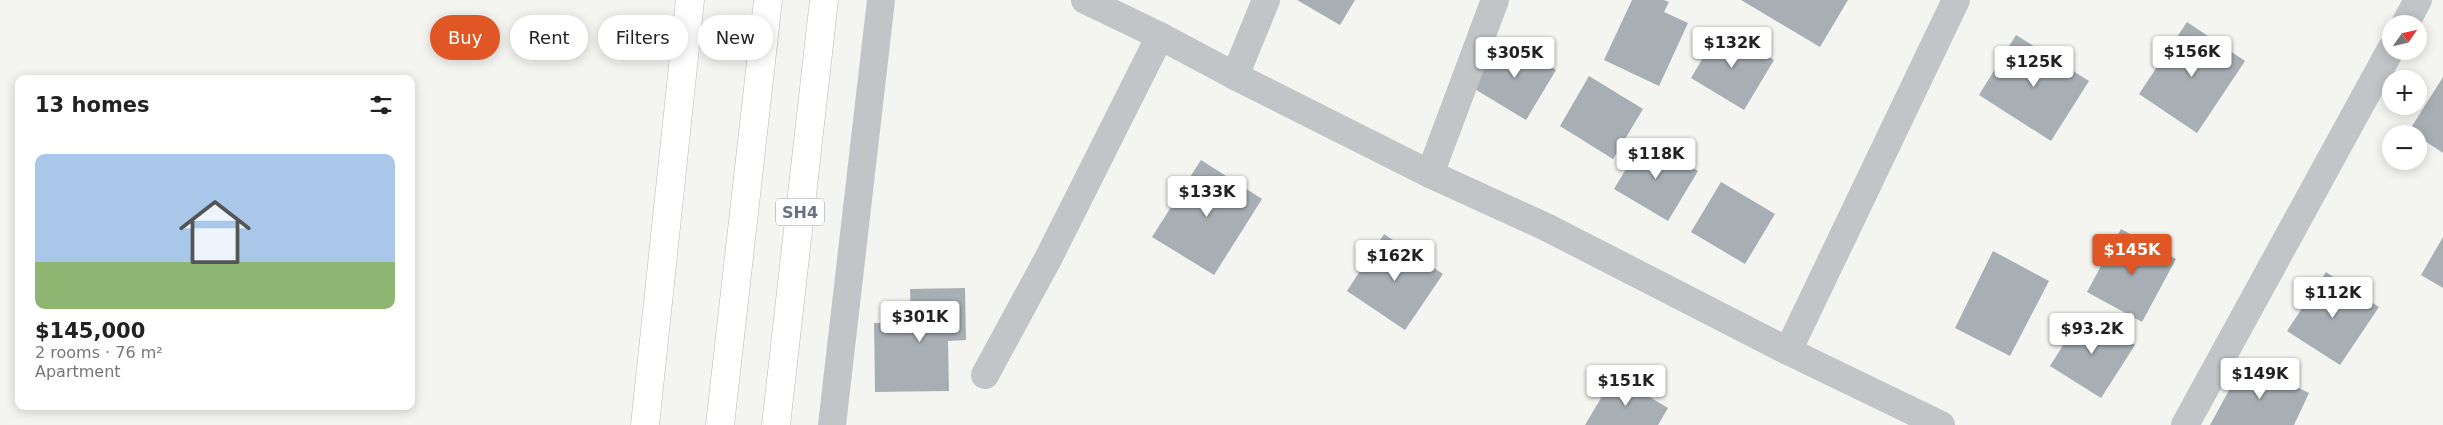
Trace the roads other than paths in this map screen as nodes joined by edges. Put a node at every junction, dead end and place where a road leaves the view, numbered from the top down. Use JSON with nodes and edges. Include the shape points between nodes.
{"nodes":[{"id":1,"x":690,"y":0,"type":"edge"},
{"id":2,"x":768,"y":0,"type":"edge"},
{"id":3,"x":824,"y":0,"type":"edge"},
{"id":4,"x":881,"y":0,"type":"edge"},
{"id":5,"x":1085,"y":0,"type":"edge"},
{"id":6,"x":1266,"y":0,"type":"edge"},
{"id":7,"x":1496,"y":0,"type":"edge"},
{"id":8,"x":1956,"y":0,"type":"edge"},
{"id":9,"x":2418,"y":0,"type":"edge"},
{"id":10,"x":2410,"y":15,"type":"edge"},
{"id":11,"x":1160,"y":36,"type":"junction"},
{"id":12,"x":2385,"y":60,"type":"edge"},
{"id":13,"x":1234,"y":76,"type":"junction"},
{"id":14,"x":1430,"y":174,"type":"junction"},
{"id":15,"x":1788,"y":351,"type":"junction"},
{"id":16,"x":985,"y":375,"type":"dead end"},
{"id":17,"x":645,"y":425,"type":"edge"},
{"id":18,"x":720,"y":425,"type":"edge"},
{"id":19,"x":776,"y":425,"type":"edge"},
{"id":20,"x":832,"y":425,"type":"edge"},
{"id":21,"x":1941,"y":425,"type":"edge"},
{"id":22,"x":2185,"y":425,"type":"edge"}],
"edges":[{"from":1,"to":17,"type":"main road"},
{"from":2,"to":18,"type":"main road"},
{"from":3,"to":19,"type":"main road","number":"SH4"},
{"from":4,"to":20,"type":"street"},
{"from":5,"to":11,"type":"street"},
{"from":6,"to":13,"type":"street"},
{"from":7,"to":14,"type":"street"},
{"from":8,"to":15,"type":"street"},
{"from":9,"to":10,"type":"street"},
{"from":11,"to":13,"type":"street"},
{"from":11,"to":16,"type":"street","via":[[1049,257]]},
{"from":12,"to":22,"type":"street"},
{"from":13,"to":14,"type":"street"},
{"from":14,"to":15,"type":"street","via":[[1546,227]]},
{"from":15,"to":21,"type":"street"}]}
